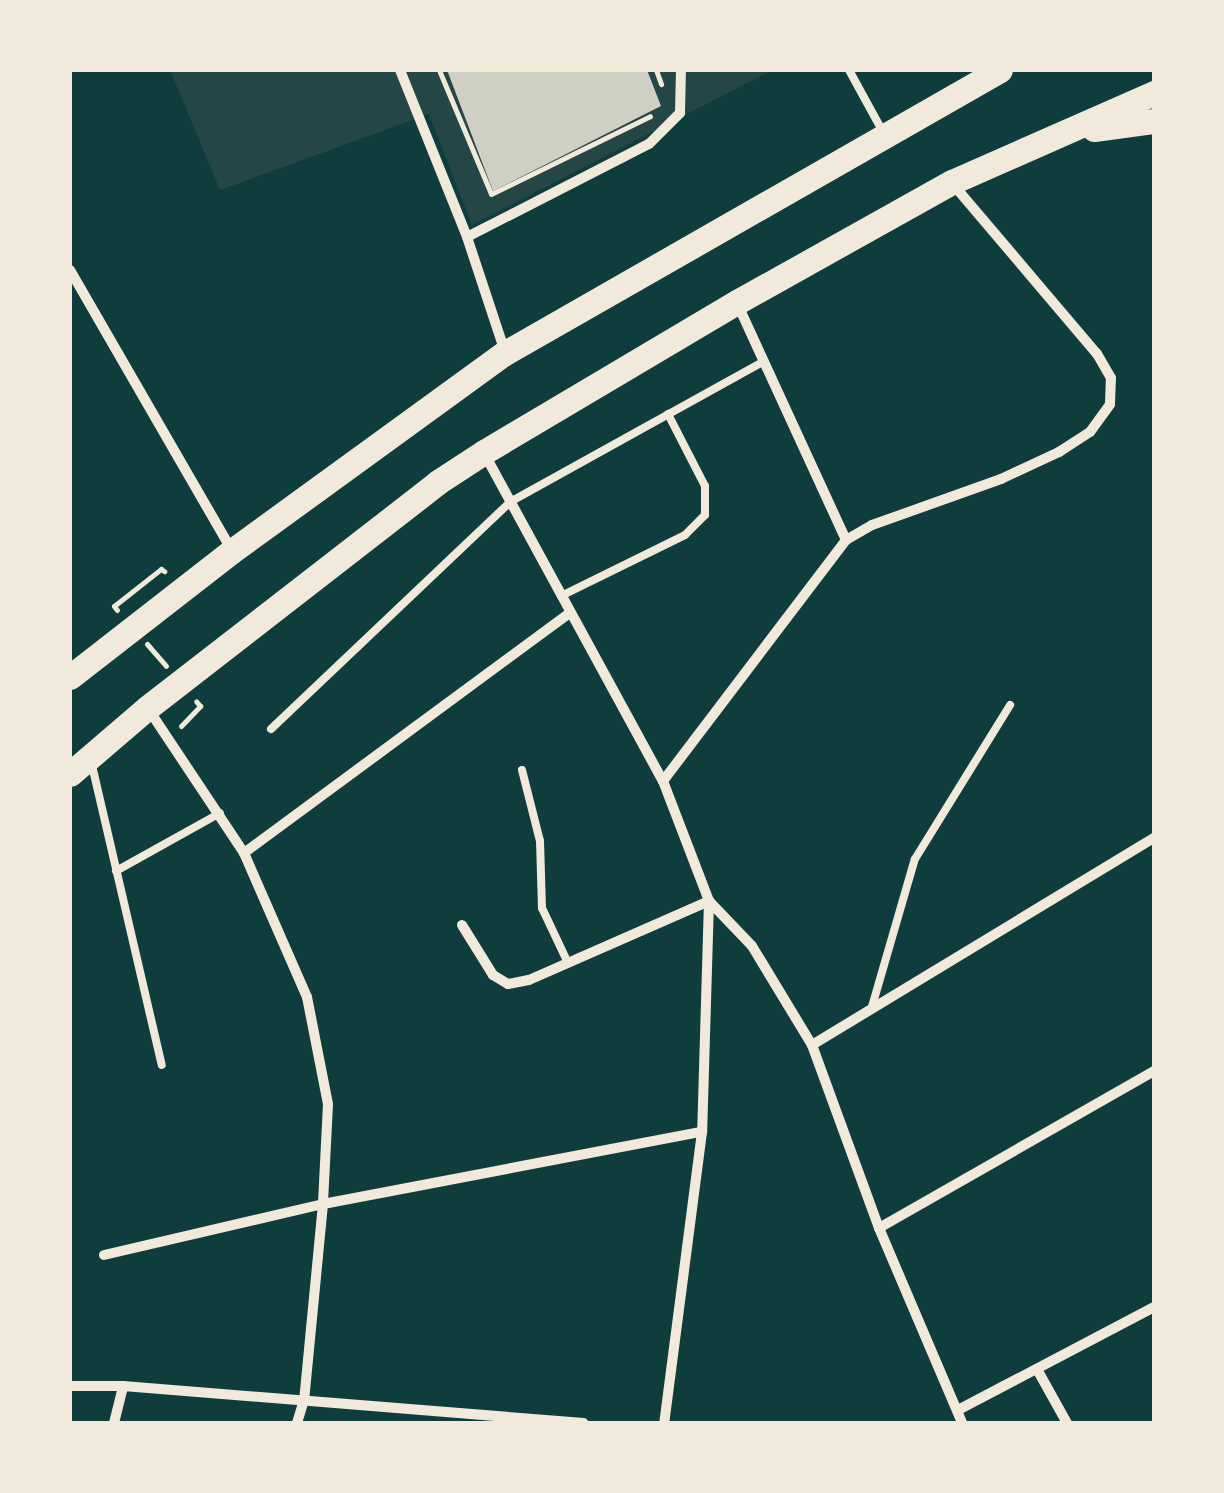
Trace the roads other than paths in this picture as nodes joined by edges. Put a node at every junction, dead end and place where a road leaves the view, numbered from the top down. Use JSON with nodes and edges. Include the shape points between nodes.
{"nodes":[{"id":1,"x":400,"y":70,"type":"edge"},
{"id":2,"x":681,"y":70,"type":"edge"},
{"id":3,"x":849,"y":70,"type":"edge"},
{"id":4,"x":1000,"y":70,"type":"edge"},
{"id":5,"x":1154,"y":93,"type":"edge"},
{"id":6,"x":1154,"y":121,"type":"edge"},
{"id":7,"x":885,"y":136,"type":"junction"},
{"id":8,"x":1055,"y":136,"type":"junction"},
{"id":9,"x":952,"y":182,"type":"junction"},
{"id":10,"x":467,"y":236,"type":"junction"},
{"id":11,"x":70,"y":270,"type":"edge"},
{"id":12,"x":737,"y":302,"type":"junction"},
{"id":13,"x":505,"y":353,"type":"junction"},
{"id":14,"x":764,"y":361,"type":"junction"},
{"id":15,"x":668,"y":414,"type":"junction"},
{"id":16,"x":484,"y":452,"type":"junction"},
{"id":17,"x":510,"y":502,"type":"junction"},
{"id":18,"x":846,"y":540,"type":"junction"},
{"id":19,"x":232,"y":550,"type":"junction"},
{"id":20,"x":561,"y":596,"type":"junction"},
{"id":21,"x":570,"y":613,"type":"junction"},
{"id":22,"x":70,"y":678,"type":"edge"},
{"id":23,"x":1010,"y":705,"type":"dead end"},
{"id":24,"x":147,"y":708,"type":"junction"},
{"id":25,"x":271,"y":729,"type":"dead end"},
{"id":26,"x":80,"y":765,"type":"edge"},
{"id":27,"x":522,"y":770,"type":"dead end"},
{"id":28,"x":663,"y":781,"type":"junction"},
{"id":29,"x":220,"y":813,"type":"junction"},
{"id":30,"x":1154,"y":838,"type":"edge"},
{"id":31,"x":244,"y":853,"type":"junction"},
{"id":32,"x":116,"y":870,"type":"junction"},
{"id":33,"x":709,"y":901,"type":"junction"},
{"id":34,"x":462,"y":924,"type":"dead end"},
{"id":35,"x":568,"y":964,"type":"junction"},
{"id":36,"x":870,"y":1010,"type":"junction"},
{"id":37,"x":812,"y":1046,"type":"junction"},
{"id":38,"x":162,"y":1065,"type":"dead end"},
{"id":39,"x":1154,"y":1071,"type":"edge"},
{"id":40,"x":702,"y":1132,"type":"junction"},
{"id":41,"x":324,"y":1204,"type":"junction"},
{"id":42,"x":879,"y":1228,"type":"junction"},
{"id":43,"x":104,"y":1256,"type":"dead end"},
{"id":44,"x":1154,"y":1307,"type":"edge"},
{"id":45,"x":1038,"y":1371,"type":"junction"},
{"id":46,"x":70,"y":1386,"type":"edge"},
{"id":47,"x":123,"y":1386,"type":"junction"},
{"id":48,"x":304,"y":1400,"type":"junction"},
{"id":49,"x":958,"y":1410,"type":"junction"},
{"id":50,"x":114,"y":1423,"type":"edge"},
{"id":51,"x":297,"y":1423,"type":"edge"},
{"id":52,"x":584,"y":1423,"type":"edge"},
{"id":53,"x":664,"y":1423,"type":"edge"},
{"id":54,"x":962,"y":1423,"type":"edge"},
{"id":55,"x":1067,"y":1423,"type":"edge"}],
"edges":[{"from":1,"to":10,"type":"street"},
{"from":2,"to":10,"type":"street","via":[[680,113],[649,144]]},
{"from":3,"to":7,"type":"lane"},
{"from":4,"to":7,"type":"highway"},
{"from":5,"to":8,"type":"highway"},
{"from":6,"to":8,"type":"highway"},
{"from":7,"to":13,"type":"highway"},
{"from":8,"to":9,"type":"highway"},
{"from":9,"to":12,"type":"highway"},
{"from":9,"to":18,"type":"street","via":[[1098,354],[1110,378],[1110,404],[1090,432],[1059,452]]},
{"from":10,"to":13,"type":"street"},
{"from":11,"to":19,"type":"street"},
{"from":12,"to":14,"type":"street"},
{"from":12,"to":16,"type":"highway"},
{"from":13,"to":19,"type":"highway"},
{"from":14,"to":15,"type":"lane"},
{"from":14,"to":18,"type":"street"},
{"from":15,"to":17,"type":"lane"},
{"from":15,"to":20,"type":"lane","via":[[705,486],[705,516],[686,534]]},
{"from":16,"to":17,"type":"street"},
{"from":16,"to":24,"type":"highway"},
{"from":17,"to":20,"type":"street"},
{"from":17,"to":25,"type":"lane"},
{"from":18,"to":28,"type":"street"},
{"from":19,"to":22,"type":"highway"},
{"from":20,"to":21,"type":"street"},
{"from":21,"to":28,"type":"street"},
{"from":21,"to":31,"type":"street"},
{"from":23,"to":36,"type":"lane","via":[[915,860]]},
{"from":24,"to":26,"type":"highway"},
{"from":24,"to":29,"type":"street"},
{"from":26,"to":32,"type":"lane"},
{"from":27,"to":35,"type":"lane","via":[[540,842],[542,908]]},
{"from":28,"to":33,"type":"street"},
{"from":29,"to":31,"type":"street"},
{"from":29,"to":32,"type":"lane"},
{"from":30,"to":36,"type":"street"},
{"from":31,"to":41,"type":"street","via":[[307,997],[328,1104]]},
{"from":32,"to":38,"type":"lane"},
{"from":33,"to":35,"type":"street"},
{"from":33,"to":37,"type":"street","via":[[752,946]]},
{"from":33,"to":40,"type":"street"},
{"from":34,"to":35,"type":"street","via":[[492,975],[508,984]]},
{"from":36,"to":37,"type":"street"},
{"from":37,"to":42,"type":"street"},
{"from":39,"to":42,"type":"street"},
{"from":40,"to":41,"type":"street"},
{"from":40,"to":53,"type":"street"},
{"from":41,"to":43,"type":"street"},
{"from":41,"to":48,"type":"street"},
{"from":42,"to":49,"type":"street"},
{"from":44,"to":45,"type":"street"},
{"from":45,"to":49,"type":"street"},
{"from":45,"to":55,"type":"street"},
{"from":46,"to":47,"type":"street"},
{"from":47,"to":48,"type":"street"},
{"from":47,"to":50,"type":"street"},
{"from":48,"to":51,"type":"street"},
{"from":48,"to":52,"type":"street"},
{"from":49,"to":54,"type":"street"}]}
